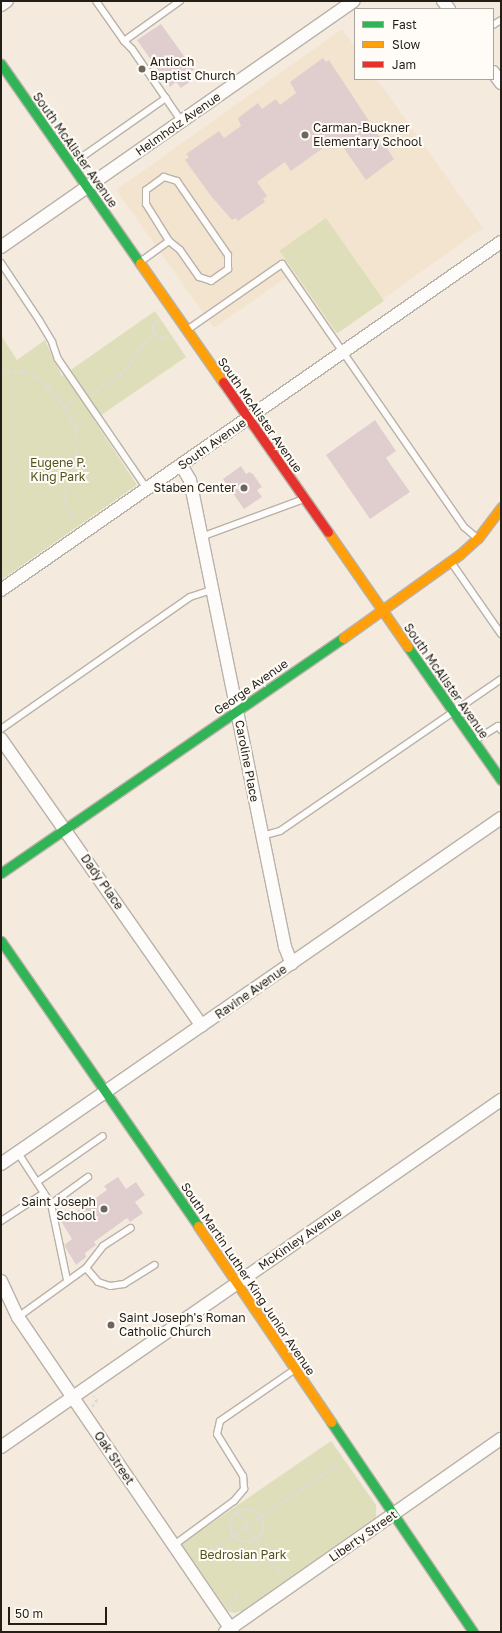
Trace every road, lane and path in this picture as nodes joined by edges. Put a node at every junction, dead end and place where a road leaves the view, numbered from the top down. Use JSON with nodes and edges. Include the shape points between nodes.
{"nodes":[{"id":1,"x":7,"y":1,"type":"edge"},
{"id":2,"x":96,"y":1,"type":"edge"},
{"id":3,"x":180,"y":1,"type":"edge"},
{"id":4,"x":354,"y":1,"type":"edge"},
{"id":5,"x":1,"y":5,"type":"edge"},
{"id":6,"x":124,"y":41,"type":"junction"},
{"id":7,"x":1,"y":64,"type":"edge"},
{"id":8,"x":494,"y":73,"type":"edge"},
{"id":9,"x":501,"y":83,"type":"edge"},
{"id":10,"x":166,"y":98,"type":"junction"},
{"id":11,"x":182,"y":122,"type":"junction"},
{"id":12,"x":71,"y":165,"type":"junction"},
{"id":13,"x":87,"y":188,"type":"junction"},
{"id":14,"x":169,"y":241,"type":"junction"},
{"id":15,"x":501,"y":242,"type":"edge"},
{"id":16,"x":1,"y":247,"type":"edge"},
{"id":17,"x":139,"y":262,"type":"junction"},
{"id":18,"x":1,"y":263,"type":"edge"},
{"id":19,"x":158,"y":320,"type":"dead end"},
{"id":20,"x":186,"y":331,"type":"junction"},
{"id":21,"x":155,"y":334,"type":"junction"},
{"id":22,"x":169,"y":336,"type":"dead end"},
{"id":23,"x":343,"y":352,"type":"junction"},
{"id":24,"x":1,"y":372,"type":"edge"},
{"id":25,"x":82,"y":394,"type":"junction"},
{"id":26,"x":65,"y":407,"type":"junction"},
{"id":27,"x":249,"y":419,"type":"junction"},
{"id":28,"x":181,"y":465,"type":"junction"},
{"id":29,"x":147,"y":489,"type":"junction"},
{"id":30,"x":304,"y":499,"type":"junction"},
{"id":31,"x":501,"y":507,"type":"edge"},
{"id":32,"x":75,"y":518,"type":"dead end"},
{"id":33,"x":201,"y":537,"type":"junction"},
{"id":34,"x":478,"y":538,"type":"junction"},
{"id":35,"x":450,"y":561,"type":"junction"},
{"id":36,"x":1,"y":590,"type":"edge"},
{"id":37,"x":211,"y":590,"type":"junction"},
{"id":38,"x":382,"y":610,"type":"junction"},
{"id":39,"x":501,"y":634,"type":"edge"},
{"id":40,"x":501,"y":679,"type":"edge"},
{"id":41,"x":237,"y":711,"type":"junction"},
{"id":42,"x":453,"y":711,"type":"junction"},
{"id":43,"x":1,"y":730,"type":"edge"},
{"id":44,"x":501,"y":730,"type":"edge"},
{"id":45,"x":1,"y":739,"type":"edge"},
{"id":46,"x":474,"y":742,"type":"junction"},
{"id":47,"x":500,"y":777,"type":"edge"},
{"id":48,"x":501,"y":818,"type":"edge"},
{"id":49,"x":64,"y":829,"type":"junction"},
{"id":50,"x":262,"y":836,"type":"junction"},
{"id":51,"x":1,"y":873,"type":"edge"},
{"id":52,"x":1,"y":941,"type":"edge"},
{"id":53,"x":292,"y":964,"type":"junction"},
{"id":54,"x":202,"y":1026,"type":"junction"},
{"id":55,"x":106,"y":1092,"type":"junction"},
{"id":56,"x":501,"y":1100,"type":"edge"},
{"id":57,"x":102,"y":1136,"type":"dead end"},
{"id":58,"x":18,"y":1153,"type":"junction"},
{"id":59,"x":1,"y":1164,"type":"edge"},
{"id":60,"x":88,"y":1178,"type":"dead end"},
{"id":61,"x":37,"y":1182,"type":"junction"},
{"id":62,"x":44,"y":1192,"type":"junction"},
{"id":63,"x":51,"y":1204,"type":"junction"},
{"id":64,"x":1,"y":1221,"type":"edge"},
{"id":65,"x":131,"y":1228,"type":"dead end"},
{"id":66,"x":154,"y":1265,"type":"dead end"},
{"id":67,"x":86,"y":1268,"type":"junction"},
{"id":68,"x":67,"y":1280,"type":"junction"},
{"id":69,"x":1,"y":1281,"type":"edge"},
{"id":70,"x":237,"y":1284,"type":"junction"},
{"id":71,"x":18,"y":1317,"type":"junction"},
{"id":72,"x":294,"y":1370,"type":"junction"},
{"id":73,"x":73,"y":1397,"type":"junction"},
{"id":74,"x":501,"y":1439,"type":"edge"},
{"id":75,"x":1,"y":1447,"type":"edge"},
{"id":76,"x":337,"y":1465,"type":"dead end"},
{"id":77,"x":238,"y":1512,"type":"junction"},
{"id":78,"x":394,"y":1515,"type":"junction"},
{"id":79,"x":261,"y":1516,"type":"junction"},
{"id":80,"x":247,"y":1526,"type":"junction"},
{"id":81,"x":233,"y":1536,"type":"junction"},
{"id":82,"x":257,"y":1540,"type":"junction"},
{"id":83,"x":174,"y":1545,"type":"junction"},
{"id":84,"x":201,"y":1557,"type":"dead end"},
{"id":85,"x":280,"y":1573,"type":"dead end"},
{"id":86,"x":237,"y":1591,"type":"dead end"},
{"id":87,"x":234,"y":1605,"type":"dead end"},
{"id":88,"x":229,"y":1631,"type":"edge"},
{"id":89,"x":473,"y":1632,"type":"edge"}],
"edges":[{"from":1,"to":5,"type":"street"},
{"from":2,"to":6,"type":"lane"},
{"from":3,"to":6,"type":"lane"},
{"from":4,"to":11,"type":"street","name":"Helmholz Avenue"},
{"from":6,"to":10,"type":"lane"},
{"from":7,"to":12,"type":"street","name":"South McAlister Avenue"},
{"from":8,"to":9,"type":"street"},
{"from":10,"to":11,"type":"lane"},
{"from":10,"to":12,"type":"lane"},
{"from":11,"to":13,"type":"street","name":"Helmholz Avenue"},
{"from":12,"to":13,"type":"street","name":"South McAlister Avenue"},
{"from":13,"to":16,"type":"street","name":"Helmholz Avenue"},
{"from":13,"to":17,"type":"street","name":"South McAlister Avenue"},
{"from":14,"to":14,"type":"lane","via":[[180,250],[199,277],[211,281],[228,269],[228,255],[177,181],[164,177],[146,190],[146,204]]},
{"from":14,"to":17,"type":"lane"},
{"from":15,"to":23,"type":"street","name":"South Avenue"},
{"from":17,"to":20,"type":"street","name":"South McAlister Avenue"},
{"from":18,"to":25,"type":"lane","via":[[40,320],[58,359]]},
{"from":19,"to":21,"type":"path","via":[[153,327]]},
{"from":20,"to":23,"type":"lane","via":[[282,264]]},
{"from":20,"to":27,"type":"street","name":"South McAlister Avenue"},
{"from":21,"to":22,"type":"path","via":[[162,338]]},
{"from":21,"to":25,"type":"path","via":[[145,342],[120,376],[104,387]]},
{"from":23,"to":27,"type":"street","name":"South Avenue"},
{"from":23,"to":34,"type":"lane","via":[[464,527]]},
{"from":24,"to":26,"type":"path","via":[[22,371],[35,377],[48,386]]},
{"from":25,"to":26,"type":"path"},
{"from":25,"to":29,"type":"lane"},
{"from":26,"to":32,"type":"path","via":[[77,431],[77,454],[64,501]]},
{"from":27,"to":28,"type":"street","name":"South Avenue"},
{"from":27,"to":30,"type":"street","name":"South McAlister Avenue"},
{"from":28,"to":29,"type":"street","name":"South Avenue"},
{"from":28,"to":33,"type":"street","name":"Caroline Place","via":[[190,480]]},
{"from":29,"to":36,"type":"street","name":"South Avenue"},
{"from":30,"to":33,"type":"lane"},
{"from":30,"to":38,"type":"street","name":"South McAlister Avenue"},
{"from":31,"to":34,"type":"street","name":"George Avenue"},
{"from":33,"to":37,"type":"street","name":"Caroline Place"},
{"from":34,"to":35,"type":"street","name":"George Avenue"},
{"from":35,"to":38,"type":"street","name":"George Avenue"},
{"from":35,"to":39,"type":"lane"},
{"from":37,"to":41,"type":"street","name":"Caroline Place"},
{"from":37,"to":43,"type":"lane","via":[[190,597]]},
{"from":38,"to":41,"type":"street","name":"George Avenue"},
{"from":38,"to":42,"type":"street","name":"South McAlister Avenue"},
{"from":40,"to":42,"type":"lane"},
{"from":41,"to":49,"type":"street","name":"George Avenue"},
{"from":41,"to":50,"type":"street","name":"Caroline Place"},
{"from":42,"to":46,"type":"street","name":"South McAlister Avenue"},
{"from":42,"to":50,"type":"lane","via":[[280,831]]},
{"from":44,"to":46,"type":"lane","via":[[498,726]]},
{"from":45,"to":49,"type":"street","name":"Dady Place"},
{"from":46,"to":47,"type":"street","name":"South McAlister Avenue"},
{"from":48,"to":53,"type":"street","name":"Ravine Avenue"},
{"from":49,"to":51,"type":"street","name":"George Avenue"},
{"from":49,"to":54,"type":"street","name":"Dady Place"},
{"from":50,"to":53,"type":"street","name":"Caroline Place"},
{"from":52,"to":55,"type":"street","name":"South Martin Luther King Junior Avenue"},
{"from":53,"to":54,"type":"street","name":"Ravine Avenue"},
{"from":54,"to":55,"type":"street","name":"Ravine Avenue"},
{"from":55,"to":58,"type":"street","name":"Ravine Avenue"},
{"from":55,"to":70,"type":"street","name":"South Martin Luther King Junior Avenue"},
{"from":56,"to":70,"type":"street","name":"McKinley Avenue"},
{"from":57,"to":61,"type":"lane"},
{"from":58,"to":59,"type":"street","name":"Ravine Avenue"},
{"from":58,"to":61,"type":"lane"},
{"from":60,"to":63,"type":"lane"},
{"from":61,"to":62,"type":"lane"},
{"from":62,"to":63,"type":"lane"},
{"from":62,"to":64,"type":"lane"},
{"from":63,"to":68,"type":"lane"},
{"from":65,"to":67,"type":"lane","via":[[103,1246]]},
{"from":66,"to":67,"type":"lane","via":[[124,1284],[110,1286],[98,1282]]},
{"from":67,"to":68,"type":"lane"},
{"from":68,"to":71,"type":"lane"},
{"from":69,"to":71,"type":"street","name":"Oak Street"},
{"from":70,"to":72,"type":"street","name":"South Martin Luther King Junior Avenue"},
{"from":70,"to":73,"type":"street","name":"McKinley Avenue"},
{"from":71,"to":73,"type":"street","name":"Oak Street"},
{"from":72,"to":78,"type":"street","name":"South Martin Luther King Junior Avenue"},
{"from":72,"to":83,"type":"lane","via":[[220,1421],[217,1434],[243,1476],[244,1489],[234,1501]]},
{"from":73,"to":75,"type":"street","name":"McKinley Avenue"},
{"from":73,"to":83,"type":"street","name":"Oak Street"},
{"from":74,"to":78,"type":"street","name":"Liberty Street"},
{"from":76,"to":79,"type":"path"},
{"from":77,"to":79,"type":"path","via":[[253,1510]]},
{"from":77,"to":80,"type":"path"},
{"from":77,"to":81,"type":"path","via":[[230,1526]]},
{"from":78,"to":88,"type":"street","name":"Liberty Street"},
{"from":78,"to":89,"type":"street","name":"South Martin Luther King Junior Avenue"},
{"from":79,"to":80,"type":"path"},
{"from":79,"to":82,"type":"path","via":[[264,1528]]},
{"from":80,"to":81,"type":"path"},
{"from":80,"to":82,"type":"path"},
{"from":81,"to":82,"type":"path","via":[[242,1543]]},
{"from":81,"to":84,"type":"path"},
{"from":82,"to":85,"type":"path"},
{"from":83,"to":88,"type":"street","name":"Oak Street"},
{"from":86,"to":87,"type":"path"}]}
